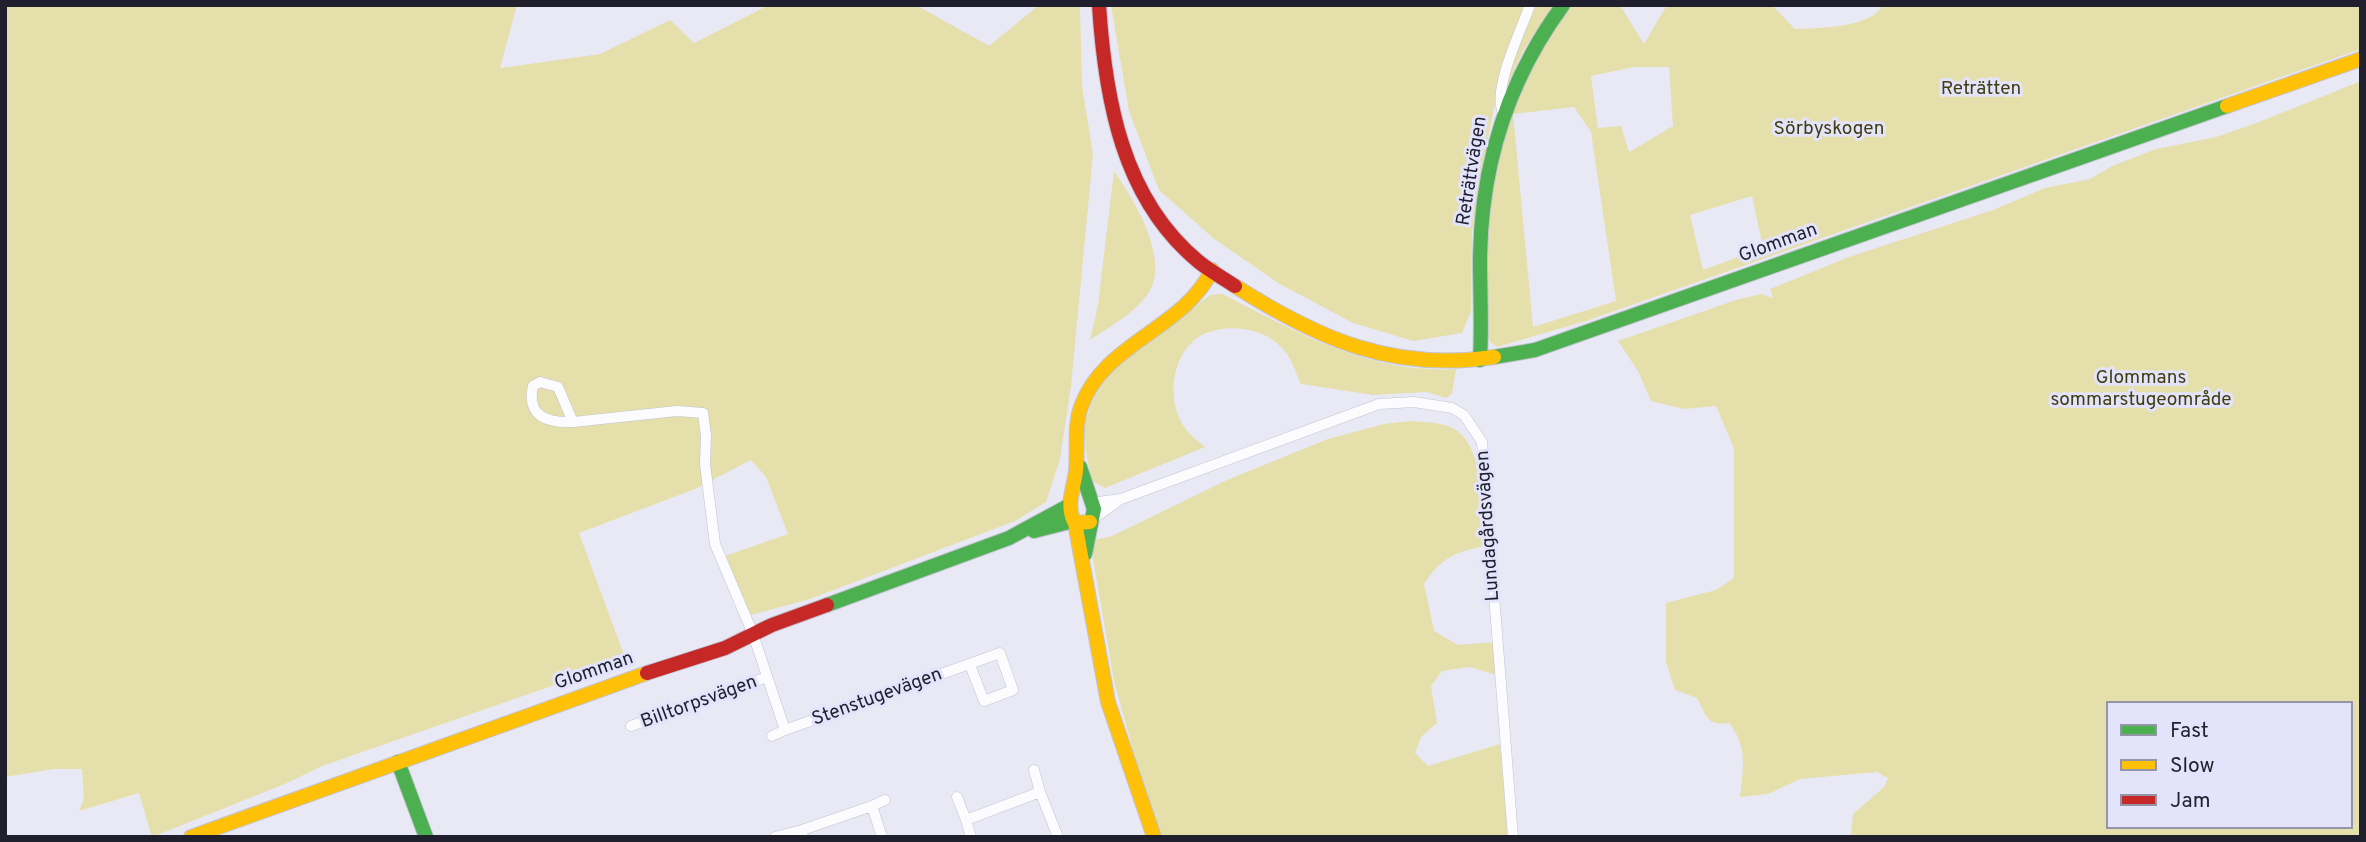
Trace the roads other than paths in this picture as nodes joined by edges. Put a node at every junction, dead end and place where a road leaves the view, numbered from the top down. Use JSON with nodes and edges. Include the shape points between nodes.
{"nodes":[{"id":1,"x":1099,"y":5,"type":"edge"},
{"id":2,"x":1530,"y":5,"type":"edge"},
{"id":3,"x":1563,"y":5,"type":"edge"},
{"id":4,"x":2361,"y":59,"type":"edge"},
{"id":5,"x":1502,"y":110,"type":"junction"},
{"id":6,"x":1212,"y":270,"type":"junction"},
{"id":7,"x":1480,"y":360,"type":"junction"},
{"id":8,"x":573,"y":422,"type":"junction"},
{"id":9,"x":1077,"y":456,"type":"junction"},
{"id":10,"x":1121,"y":499,"type":"junction"},
{"id":11,"x":1090,"y":502,"type":"junction"},
{"id":12,"x":1071,"y":504,"type":"junction"},
{"id":13,"x":1083,"y":521,"type":"junction"},
{"id":14,"x":1009,"y":538,"type":"junction"},
{"id":15,"x":753,"y":634,"type":"junction"},
{"id":16,"x":970,"y":665,"type":"junction"},
{"id":17,"x":767,"y":677,"type":"junction"},
{"id":18,"x":631,"y":726,"type":"dead end"},
{"id":19,"x":785,"y":730,"type":"junction"},
{"id":20,"x":772,"y":736,"type":"dead end"},
{"id":21,"x":398,"y":762,"type":"junction"},
{"id":22,"x":1034,"y":770,"type":"dead end"},
{"id":23,"x":1040,"y":792,"type":"junction"},
{"id":24,"x":957,"y":797,"type":"dead end"},
{"id":25,"x":885,"y":800,"type":"dead end"},
{"id":26,"x":872,"y":806,"type":"junction"},
{"id":27,"x":966,"y":820,"type":"junction"},
{"id":28,"x":803,"y":833,"type":"edge"},
{"id":29,"x":191,"y":837,"type":"edge"},
{"id":30,"x":426,"y":837,"type":"edge"},
{"id":31,"x":775,"y":837,"type":"edge"},
{"id":32,"x":882,"y":837,"type":"edge"},
{"id":33,"x":971,"y":837,"type":"edge"},
{"id":34,"x":1058,"y":837,"type":"edge"},
{"id":35,"x":1154,"y":837,"type":"edge"},
{"id":36,"x":1513,"y":837,"type":"edge"}],
"edges":[{"from":1,"to":6,"type":"street","name":"Glomman","via":[[1103,74],[1116,131],[1150,201]]},
{"from":2,"to":5,"type":"street","via":[[1504,78],[1499,101]]},
{"from":3,"to":5,"type":"street","name":"Reträttvägen","via":[[1524,62]]},
{"from":4,"to":7,"type":"street","name":"Glomman","via":[[1535,350]]},
{"from":5,"to":7,"type":"street","name":"Reträttvägen","via":[[1485,191]]},
{"from":6,"to":7,"type":"street","name":"Glomman","via":[[1264,304],[1338,342],[1417,361]]},
{"from":6,"to":9,"type":"street","via":[[1208,284],[1192,302],[1124,349],[1090,384],[1077,423]]},
{"from":8,"to":8,"type":"street","via":[[558,387],[540,382],[533,386],[536,412],[555,423]]},
{"from":8,"to":15,"type":"street","via":[[677,411],[703,413],[715,544]]},
{"from":9,"to":11,"type":"street"},
{"from":9,"to":12,"type":"street"},
{"from":10,"to":11,"type":"street","name":"Lundagårdsvägen"},
{"from":10,"to":13,"type":"street","name":"Lundagårdsvägen"},
{"from":10,"to":36,"type":"street","name":"Lundagårdsvägen","via":[[1380,404],[1434,404],[1464,415],[1482,442]]},
{"from":11,"to":12,"type":"street","via":[[1080,499]]},
{"from":11,"to":13,"type":"street","via":[[1094,509]]},
{"from":12,"to":13,"type":"street","via":[[1069,514]]},
{"from":12,"to":14,"type":"street","name":"Glomman"},
{"from":13,"to":14,"type":"street","name":"Glomman"},
{"from":13,"to":35,"type":"street","via":[[1085,562],[1108,702]]},
{"from":14,"to":15,"type":"street","name":"Glomman"},
{"from":15,"to":17,"type":"street"},
{"from":15,"to":21,"type":"street","name":"Glomman","via":[[725,648]]},
{"from":16,"to":16,"type":"street","name":"Stenstugevägen","via":[[1000,653],[1013,690],[985,701]]},
{"from":16,"to":19,"type":"street","name":"Stenstugevägen"},
{"from":17,"to":18,"type":"street","name":"Billtorpsvägen"},
{"from":17,"to":19,"type":"street"},
{"from":19,"to":20,"type":"street","name":"Stenstugevägen"},
{"from":21,"to":29,"type":"street","name":"Glomman"},
{"from":21,"to":30,"type":"street"},
{"from":22,"to":23,"type":"street"},
{"from":23,"to":27,"type":"street"},
{"from":23,"to":34,"type":"street"},
{"from":24,"to":27,"type":"street"},
{"from":25,"to":26,"type":"street"},
{"from":26,"to":28,"type":"street"},
{"from":26,"to":32,"type":"street"},
{"from":27,"to":33,"type":"street"},
{"from":28,"to":31,"type":"street"}]}
